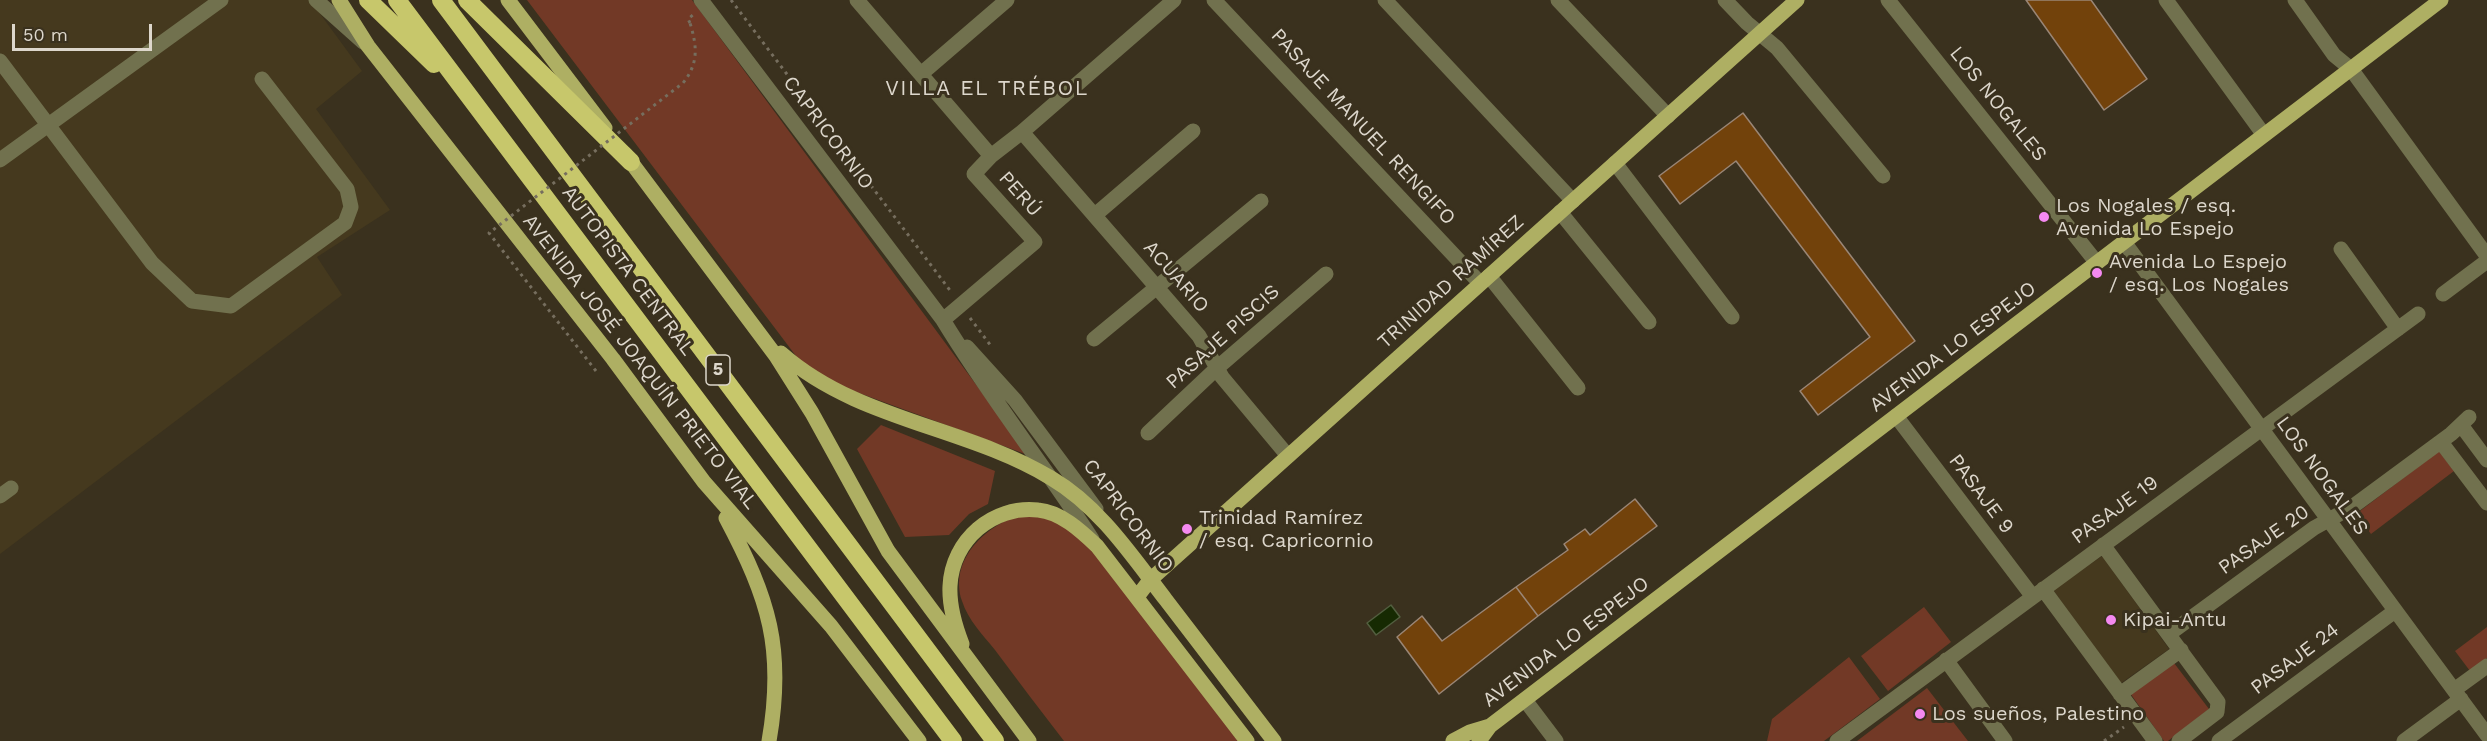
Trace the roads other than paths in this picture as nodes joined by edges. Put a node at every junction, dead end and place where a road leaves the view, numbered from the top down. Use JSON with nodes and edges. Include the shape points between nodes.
{"nodes":[{"id":1,"x":221,"y":0,"type":"edge"},
{"id":2,"x":316,"y":0,"type":"edge"},
{"id":3,"x":339,"y":0,"type":"edge"},
{"id":4,"x":368,"y":0,"type":"edge"},
{"id":5,"x":397,"y":0,"type":"edge"},
{"id":6,"x":441,"y":0,"type":"edge"},
{"id":7,"x":467,"y":0,"type":"edge"},
{"id":8,"x":508,"y":0,"type":"edge"},
{"id":9,"x":857,"y":0,"type":"edge"},
{"id":10,"x":1007,"y":0,"type":"edge"},
{"id":11,"x":1174,"y":0,"type":"edge"},
{"id":12,"x":1214,"y":0,"type":"edge"},
{"id":13,"x":1385,"y":0,"type":"edge"},
{"id":14,"x":1558,"y":0,"type":"edge"},
{"id":15,"x":1725,"y":0,"type":"edge"},
{"id":16,"x":1797,"y":0,"type":"edge"},
{"id":17,"x":1888,"y":0,"type":"edge"},
{"id":18,"x":2166,"y":0,"type":"edge"},
{"id":19,"x":2295,"y":0,"type":"edge"},
{"id":20,"x":2441,"y":0,"type":"edge"},
{"id":21,"x":698,"y":7,"type":"edge"},
{"id":22,"x":1759,"y":34,"type":"junction"},
{"id":23,"x":369,"y":46,"type":"junction"},
{"id":24,"x":0,"y":61,"type":"edge"},
{"id":25,"x":2350,"y":69,"type":"junction"},
{"id":26,"x":921,"y":74,"type":"junction"},
{"id":27,"x":262,"y":79,"type":"dead end"},
{"id":28,"x":476,"y":105,"type":"junction"},
{"id":29,"x":1668,"y":116,"type":"junction"},
{"id":30,"x":48,"y":127,"type":"junction"},
{"id":31,"x":1193,"y":130,"type":"dead end"},
{"id":32,"x":1022,"y":132,"type":"junction"},
{"id":33,"x":2264,"y":135,"type":"junction"},
{"id":34,"x":991,"y":156,"type":"junction"},
{"id":35,"x":0,"y":160,"type":"edge"},
{"id":36,"x":631,"y":162,"type":"junction"},
{"id":37,"x":1615,"y":163,"type":"junction"},
{"id":38,"x":1883,"y":176,"type":"dead end"},
{"id":39,"x":1261,"y":201,"type":"dead end"},
{"id":40,"x":1573,"y":201,"type":"junction"},
{"id":41,"x":1560,"y":212,"type":"junction"},
{"id":42,"x":1095,"y":215,"type":"junction"},
{"id":43,"x":2124,"y":242,"type":"junction"},
{"id":44,"x":2341,"y":249,"type":"dead end"},
{"id":45,"x":2487,"y":256,"type":"edge"},
{"id":46,"x":2487,"y":261,"type":"edge"},
{"id":47,"x":2097,"y":262,"type":"junction"},
{"id":48,"x":1326,"y":274,"type":"dead end"},
{"id":49,"x":1485,"y":280,"type":"junction"},
{"id":50,"x":1157,"y":287,"type":"junction"},
{"id":51,"x":2443,"y":294,"type":"dead end"},
{"id":52,"x":2418,"y":314,"type":"dead end"},
{"id":53,"x":1732,"y":317,"type":"dead end"},
{"id":54,"x":943,"y":320,"type":"junction"},
{"id":55,"x":1649,"y":322,"type":"dead end"},
{"id":56,"x":2398,"y":329,"type":"junction"},
{"id":57,"x":757,"y":330,"type":"junction"},
{"id":58,"x":1094,"y":339,"type":"dead end"},
{"id":59,"x":1217,"y":368,"type":"junction"},
{"id":60,"x":1578,"y":388,"type":"dead end"},
{"id":61,"x":1896,"y":416,"type":"junction"},
{"id":62,"x":2262,"y":430,"type":"junction"},
{"id":63,"x":1148,"y":433,"type":"dead end"},
{"id":64,"x":2441,"y":442,"type":"junction"},
{"id":65,"x":1288,"y":456,"type":"junction"},
{"id":66,"x":2487,"y":460,"type":"edge"},
{"id":67,"x":1053,"y":478,"type":"junction"},
{"id":68,"x":704,"y":482,"type":"junction"},
{"id":69,"x":2487,"y":503,"type":"edge"},
{"id":70,"x":2329,"y":521,"type":"junction"},
{"id":71,"x":1110,"y":529,"type":"junction"},
{"id":72,"x":2103,"y":545,"type":"junction"},
{"id":73,"x":1097,"y":546,"type":"junction"},
{"id":74,"x":1150,"y":580,"type":"junction"},
{"id":75,"x":2038,"y":593,"type":"junction"},
{"id":76,"x":1137,"y":597,"type":"junction"},
{"id":77,"x":2395,"y":610,"type":"junction"},
{"id":78,"x":2169,"y":634,"type":"junction"},
{"id":79,"x":2181,"y":650,"type":"junction"},
{"id":80,"x":1946,"y":660,"type":"junction"},
{"id":81,"x":971,"y":663,"type":"junction"},
{"id":82,"x":2487,"y":666,"type":"edge"},
{"id":83,"x":2121,"y":694,"type":"junction"},
{"id":84,"x":2458,"y":695,"type":"junction"},
{"id":85,"x":1525,"y":699,"type":"junction"},
{"id":86,"x":1490,"y":726,"type":"junction"},
{"id":87,"x":2487,"y":735,"type":"edge"},
{"id":88,"x":2190,"y":738,"type":"edge"},
{"id":89,"x":769,"y":741,"type":"edge"},
{"id":90,"x":919,"y":741,"type":"edge"},
{"id":91,"x":953,"y":741,"type":"edge"},
{"id":92,"x":995,"y":741,"type":"edge"},
{"id":93,"x":1029,"y":741,"type":"edge"},
{"id":94,"x":1247,"y":741,"type":"edge"},
{"id":95,"x":1274,"y":741,"type":"edge"},
{"id":96,"x":1453,"y":741,"type":"edge"},
{"id":97,"x":1479,"y":741,"type":"edge"},
{"id":98,"x":1556,"y":741,"type":"edge"},
{"id":99,"x":1837,"y":741,"type":"edge"},
{"id":100,"x":2005,"y":741,"type":"edge"},
{"id":101,"x":2155,"y":741,"type":"edge"},
{"id":102,"x":2219,"y":741,"type":"edge"},
{"id":103,"x":2404,"y":741,"type":"edge"}],
"edges":[{"from":1,"to":30,"type":"street"},
{"from":2,"to":23,"type":"street"},
{"from":3,"to":23,"type":"main road","name":"AVENIDA JOSÉ JOAQUÍN PRIETO VIAL"},
{"from":4,"to":28,"type":"highway"},
{"from":5,"to":28,"type":"highway","name":"AUTOPISTA CENTRAL","number":"5"},
{"from":6,"to":92,"type":"highway","name":"AUTOPISTA CENTRAL","number":"5"},
{"from":7,"to":36,"type":"highway"},
{"from":8,"to":36,"type":"main road"},
{"from":9,"to":26,"type":"street"},
{"from":10,"to":26,"type":"street"},
{"from":11,"to":32,"type":"street","name":"PERÚ"},
{"from":12,"to":49,"type":"street","name":"PASAJE MANUEL RENGIFO"},
{"from":13,"to":40,"type":"street"},
{"from":14,"to":29,"type":"street"},
{"from":15,"to":22,"type":"street"},
{"from":16,"to":22,"type":"main road","name":"TRINIDAD RAMÍREZ"},
{"from":17,"to":47,"type":"street","name":"LOS NOGALES"},
{"from":18,"to":33,"type":"street"},
{"from":19,"to":25,"type":"street","via":[[2334,54]]},
{"from":20,"to":25,"type":"main road","name":"AVENIDA LO ESPEJO"},
{"from":21,"to":54,"type":"street","name":"CAPRICORNIO"},
{"from":22,"to":29,"type":"main road","name":"TRINIDAD RAMÍREZ"},
{"from":22,"to":38,"type":"street","via":[[1777,48]]},
{"from":23,"to":68,"type":"main road","name":"AVENIDA JOSÉ JOAQUÍN PRIETO VIAL"},
{"from":24,"to":30,"type":"street"},
{"from":25,"to":33,"type":"main road","name":"AVENIDA LO ESPEJO"},
{"from":25,"to":45,"type":"street"},
{"from":26,"to":34,"type":"street"},
{"from":27,"to":30,"type":"street","via":[[347,189],[351,207],[345,223],[231,306],[192,301],[152,263]]},
{"from":28,"to":91,"type":"highway","name":"AUTOPISTA CENTRAL","number":"5"},
{"from":29,"to":37,"type":"main road","name":"TRINIDAD RAMÍREZ"},
{"from":30,"to":35,"type":"street"},
{"from":31,"to":42,"type":"street"},
{"from":32,"to":34,"type":"street","name":"PERÚ"},
{"from":32,"to":42,"type":"street","name":"ACUARIO"},
{"from":33,"to":43,"type":"main road","name":"AVENIDA LO ESPEJO"},
{"from":34,"to":54,"type":"street","name":"PERÚ","via":[[974,174],[1035,242]]},
{"from":36,"to":57,"type":"main road"},
{"from":37,"to":40,"type":"main road","name":"TRINIDAD RAMÍREZ"},
{"from":37,"to":53,"type":"street"},
{"from":39,"to":50,"type":"street"},
{"from":40,"to":41,"type":"main road","name":"TRINIDAD RAMÍREZ"},
{"from":41,"to":49,"type":"main road","name":"TRINIDAD RAMÍREZ"},
{"from":41,"to":55,"type":"street"},
{"from":42,"to":50,"type":"street","name":"ACUARIO"},
{"from":43,"to":47,"type":"main road","name":"AVENIDA LO ESPEJO"},
{"from":43,"to":62,"type":"street","name":"LOS NOGALES"},
{"from":44,"to":56,"type":"street"},
{"from":46,"to":51,"type":"street"},
{"from":47,"to":61,"type":"main road","name":"AVENIDA LO ESPEJO"},
{"from":48,"to":59,"type":"street","name":"PASAJE PISCIS"},
{"from":49,"to":60,"type":"street","name":"PASAJE MANUEL RENGIFO"},
{"from":49,"to":65,"type":"main road","name":"TRINIDAD RAMÍREZ"},
{"from":50,"to":58,"type":"street"},
{"from":50,"to":59,"type":"street","name":"ACUARIO","via":[[1199,336]]},
{"from":52,"to":56,"type":"street","name":"PASAJE 19"},
{"from":54,"to":67,"type":"street","name":"CAPRICORNIO","via":[[985,387]]},
{"from":54,"to":71,"type":"street","name":"CAPRICORNIO","via":[[1015,400]]},
{"from":56,"to":62,"type":"street","name":"PASAJE 19"},
{"from":57,"to":67,"type":"main road","via":[[795,365],[835,392],[993,448]]},
{"from":57,"to":81,"type":"main road","via":[[812,413],[888,551]]},
{"from":59,"to":63,"type":"street","name":"PASAJE PISCIS"},
{"from":59,"to":65,"type":"street","name":"ACUARIO"},
{"from":61,"to":75,"type":"street","name":"PASAJE 9"},
{"from":61,"to":85,"type":"main road","name":"AVENIDA LO ESPEJO"},
{"from":62,"to":70,"type":"street","name":"LOS NOGALES"},
{"from":62,"to":72,"type":"street","name":"PASAJE 19"},
{"from":64,"to":66,"type":"street","name":"PASAJE 20","via":[[2465,421]]},
{"from":64,"to":69,"type":"street"},
{"from":64,"to":70,"type":"street","name":"PASAJE 20"},
{"from":65,"to":74,"type":"main road","name":"TRINIDAD RAMÍREZ"},
{"from":67,"to":71,"type":"main road"},
{"from":67,"to":73,"type":"street","name":"CAPRICORNIO"},
{"from":68,"to":89,"type":"main road","via":[[752,568],[766,607],[775,670]]},
{"from":68,"to":90,"type":"main road","name":"AVENIDA JOSÉ JOAQUÍN PRIETO VIAL","via":[[831,626]]},
{"from":70,"to":77,"type":"street","name":"LOS NOGALES"},
{"from":70,"to":78,"type":"street","name":"PASAJE 20","via":[[2313,528]]},
{"from":71,"to":74,"type":"main road","name":"CAPRICORNIO"},
{"from":72,"to":75,"type":"street","name":"PASAJE 19"},
{"from":72,"to":78,"type":"street"},
{"from":73,"to":76,"type":"main road","name":"CAPRICORNIO"},
{"from":73,"to":81,"type":"main road","via":[[1064,519],[1038,510],[1002,514],[978,528],[960,550],[950,586],[957,632]]},
{"from":74,"to":76,"type":"main road","name":"TRINIDAD RAMÍREZ"},
{"from":74,"to":95,"type":"main road","name":"CAPRICORNIO"},
{"from":75,"to":80,"type":"street","name":"PASAJE 19"},
{"from":75,"to":83,"type":"street","name":"PASAJE 9"},
{"from":76,"to":94,"type":"main road","name":"CAPRICORNIO"},
{"from":77,"to":84,"type":"street","name":"LOS NOGALES"},
{"from":77,"to":102,"type":"street","name":"PASAJE 24"},
{"from":78,"to":79,"type":"street"},
{"from":79,"to":83,"type":"street"},
{"from":79,"to":88,"type":"street","via":[[2216,698],[2218,707]]},
{"from":80,"to":99,"type":"street","name":"PASAJE 19"},
{"from":80,"to":100,"type":"street"},
{"from":81,"to":93,"type":"main road"},
{"from":82,"to":84,"type":"street"},
{"from":83,"to":101,"type":"street","name":"PASAJE 9"},
{"from":84,"to":87,"type":"street","name":"LOS NOGALES"},
{"from":84,"to":103,"type":"street"},
{"from":85,"to":86,"type":"main road","name":"AVENIDA LO ESPEJO"},
{"from":85,"to":98,"type":"street"},
{"from":86,"to":96,"type":"main road","name":"AVENIDA LO ESPEJO"},
{"from":86,"to":97,"type":"main road","name":"AVENIDA LO ESPEJO"}]}
